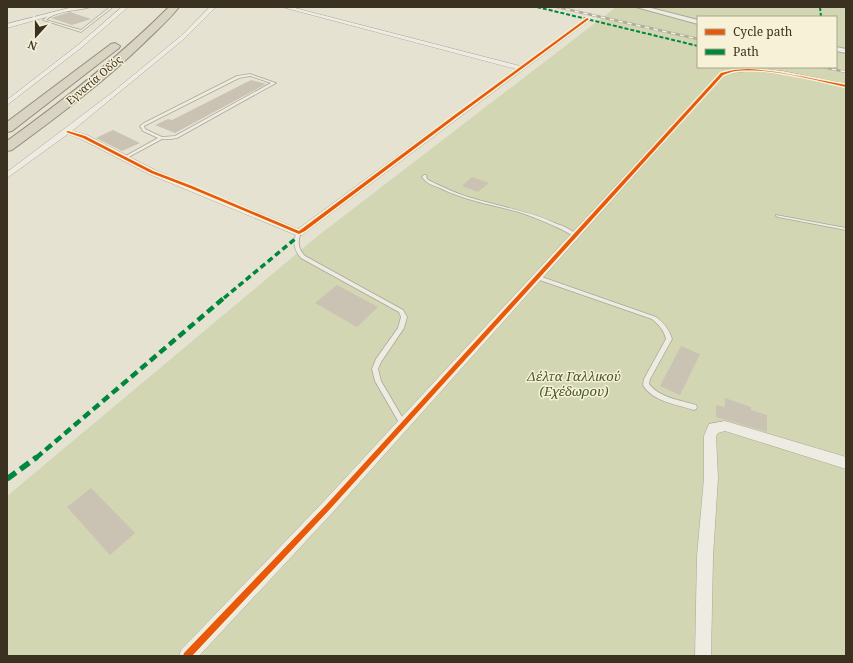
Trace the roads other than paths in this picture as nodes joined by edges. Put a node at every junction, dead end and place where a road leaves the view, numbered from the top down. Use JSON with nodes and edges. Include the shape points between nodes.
{"nodes":[{"id":1,"x":79,"y":7,"type":"edge"},
{"id":2,"x":89,"y":7,"type":"edge"},
{"id":3,"x":112,"y":7,"type":"edge"},
{"id":4,"x":125,"y":7,"type":"edge"},
{"id":5,"x":174,"y":7,"type":"edge"},
{"id":6,"x":213,"y":7,"type":"edge"},
{"id":7,"x":285,"y":7,"type":"edge"},
{"id":8,"x":639,"y":7,"type":"edge"},
{"id":9,"x":648,"y":8,"type":"edge"},
{"id":10,"x":588,"y":19,"type":"dead end"},
{"id":11,"x":697,"y":22,"type":"edge"},
{"id":12,"x":7,"y":26,"type":"edge"},
{"id":13,"x":123,"y":38,"type":"dead end"},
{"id":14,"x":521,"y":68,"type":"junction"},
{"id":15,"x":846,"y":86,"type":"edge"},
{"id":16,"x":8,"y":102,"type":"edge"},
{"id":17,"x":7,"y":128,"type":"edge"},
{"id":18,"x":68,"y":132,"type":"junction"},
{"id":19,"x":161,"y":138,"type":"junction"},
{"id":20,"x":7,"y":147,"type":"edge"},
{"id":21,"x":124,"y":158,"type":"junction"},
{"id":22,"x":7,"y":176,"type":"edge"},
{"id":23,"x":426,"y":176,"type":"dead end"},
{"id":24,"x":778,"y":216,"type":"dead end"},
{"id":25,"x":846,"y":229,"type":"edge"},
{"id":26,"x":298,"y":233,"type":"junction"},
{"id":27,"x":574,"y":234,"type":"junction"},
{"id":28,"x":536,"y":277,"type":"junction"},
{"id":29,"x":694,"y":407,"type":"dead end"},
{"id":30,"x":403,"y":424,"type":"junction"},
{"id":31,"x":846,"y":463,"type":"edge"},
{"id":32,"x":187,"y":656,"type":"edge"},
{"id":33,"x":703,"y":656,"type":"edge"}],
"edges":[{"from":1,"to":12,"type":"street"},
{"from":2,"to":3,"type":"lane","via":[[54,14],[44,20],[81,31]]},
{"from":4,"to":16,"type":"street"},
{"from":5,"to":20,"type":"highway","name":"Εγνατία Οδός","via":[[105,72]]},
{"from":6,"to":18,"type":"street","via":[[193,29]]},
{"from":7,"to":14,"type":"street"},
{"from":8,"to":9,"type":"street"},
{"from":9,"to":11,"type":"street"},
{"from":10,"to":14,"type":"street"},
{"from":13,"to":17,"type":"highway","name":"Εγνατία Οδός"},
{"from":14,"to":26,"type":"street"},
{"from":15,"to":27,"type":"street","via":[[757,71],[735,70],[722,74]]},
{"from":18,"to":21,"type":"street","via":[[84,137]]},
{"from":18,"to":22,"type":"street"},
{"from":19,"to":19,"type":"lane","via":[[144,130],[142,126],[241,75],[250,75],[274,83],[176,136]]},
{"from":19,"to":21,"type":"lane"},
{"from":21,"to":26,"type":"street"},
{"from":23,"to":27,"type":"lane","via":[[424,179],[427,181],[466,198],[480,200],[548,222]]},
{"from":24,"to":25,"type":"lane"},
{"from":26,"to":30,"type":"lane","via":[[295,245],[303,257],[402,312],[404,323],[375,369],[378,381]]},
{"from":27,"to":28,"type":"street"},
{"from":28,"to":29,"type":"lane","via":[[660,322],[669,339],[646,385],[649,391]]},
{"from":28,"to":30,"type":"street"},
{"from":30,"to":32,"type":"street"},
{"from":31,"to":33,"type":"street","via":[[725,426],[714,428],[710,436],[711,478],[705,556]]}]}
